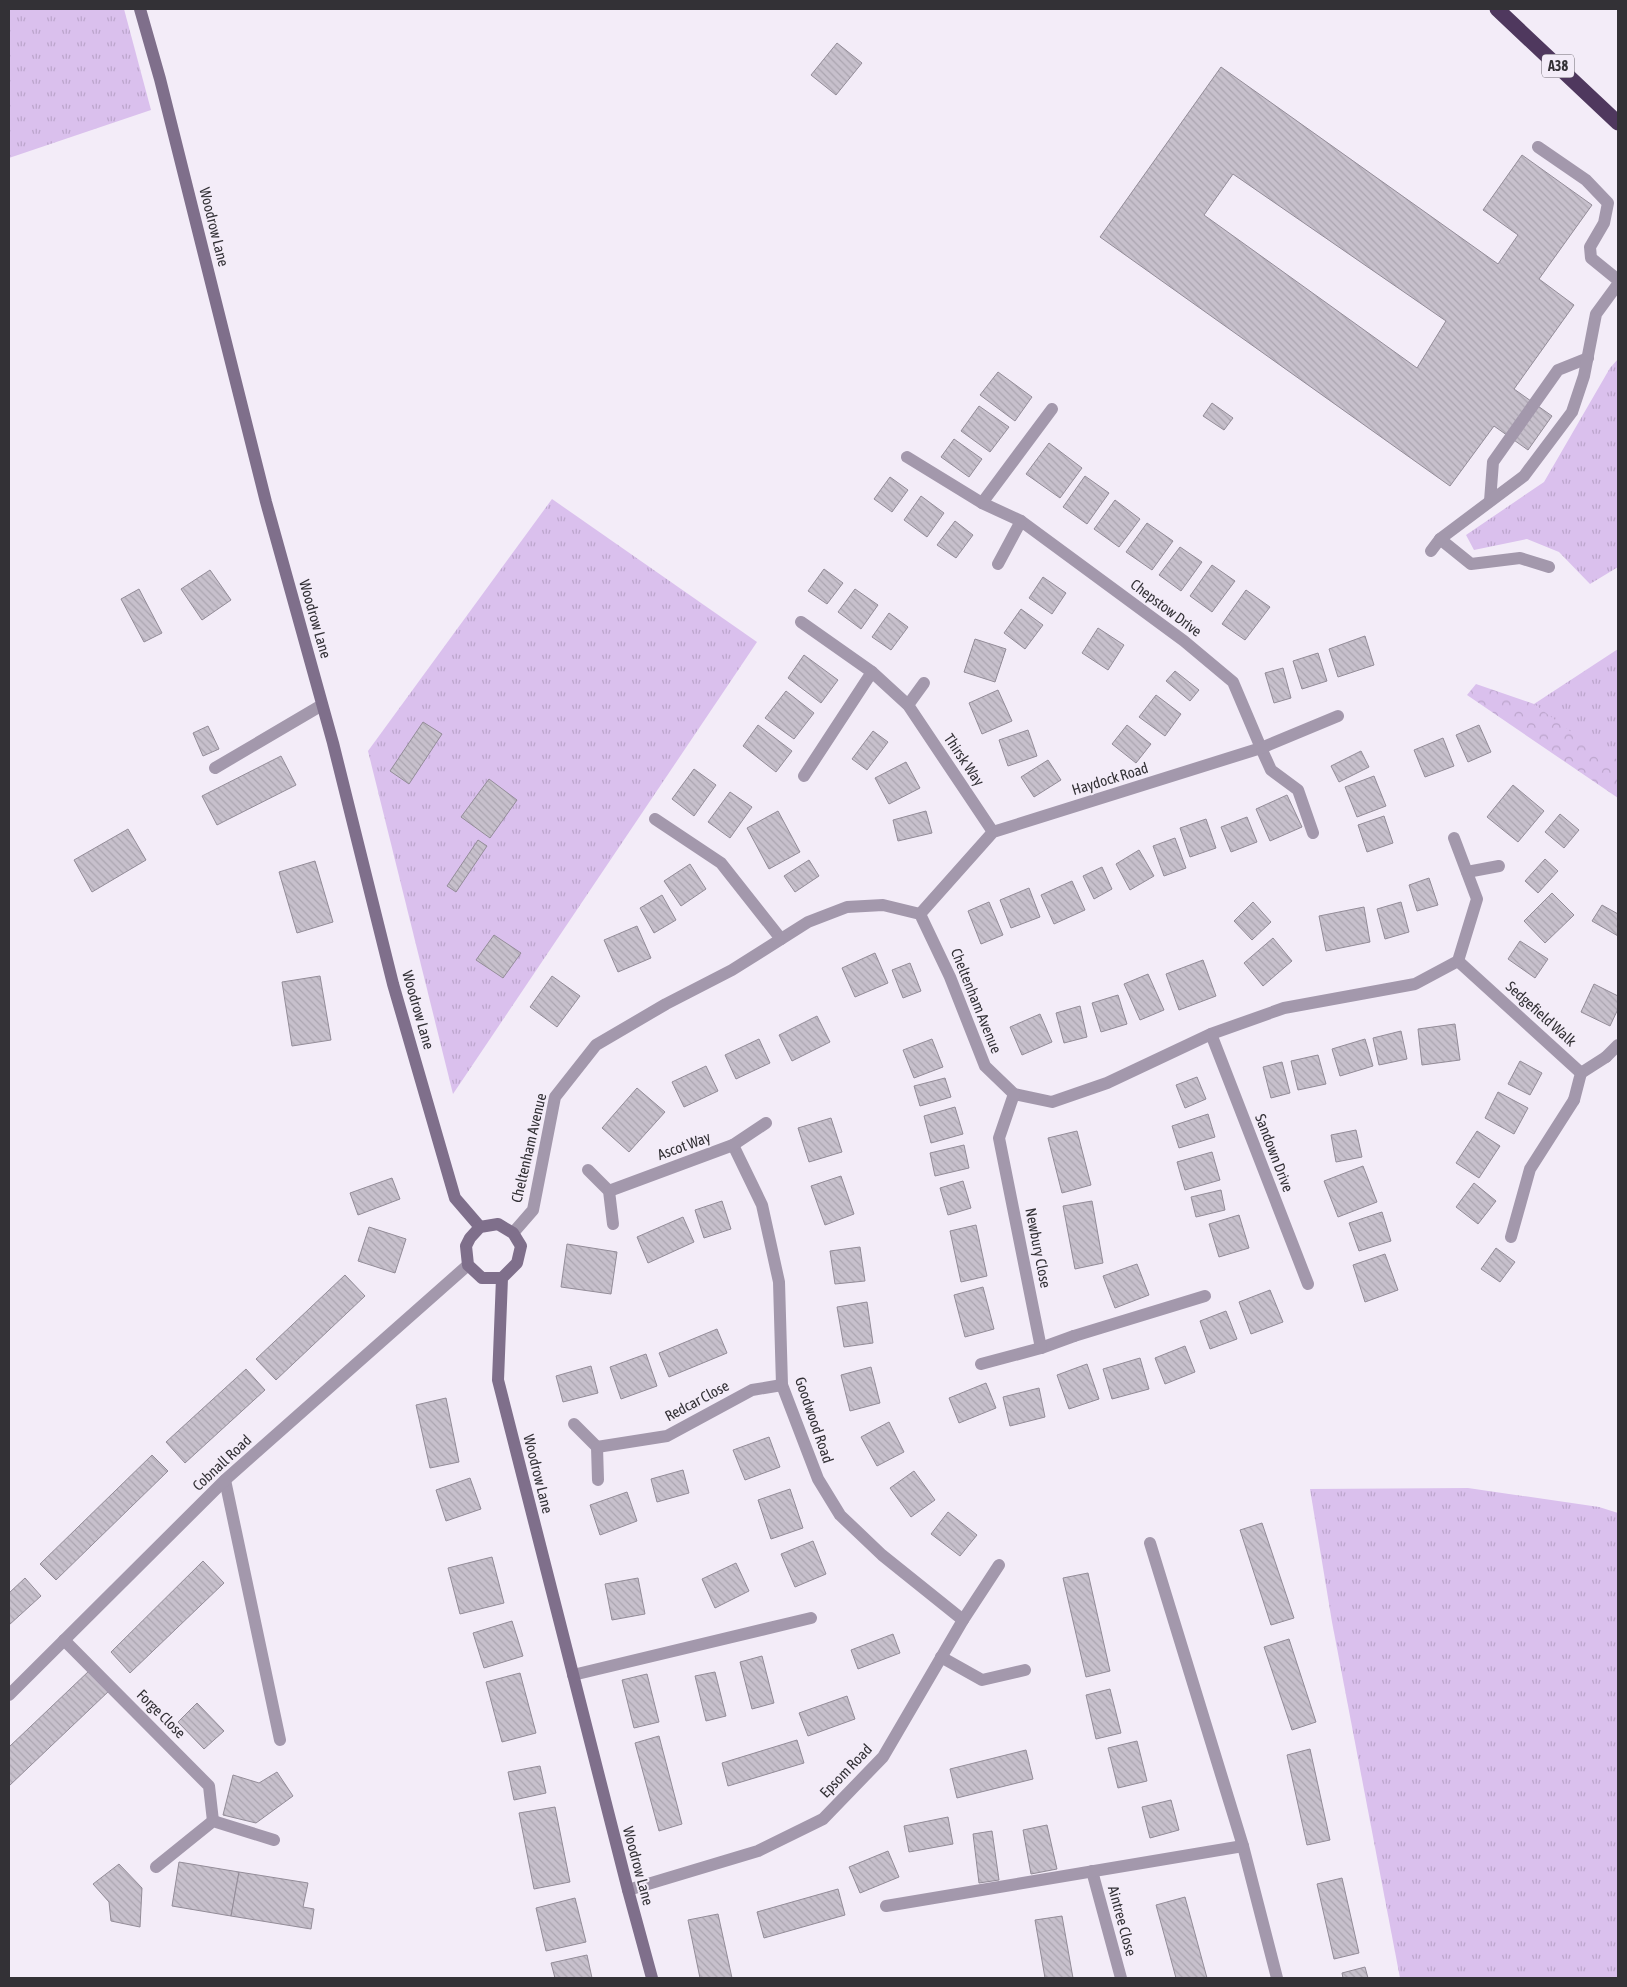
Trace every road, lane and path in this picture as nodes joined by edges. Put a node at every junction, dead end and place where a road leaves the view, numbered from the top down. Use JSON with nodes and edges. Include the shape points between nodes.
{"nodes":[{"id":1,"x":140,"y":9,"type":"edge"},
{"id":2,"x":1497,"y":9,"type":"edge"},
{"id":3,"x":1618,"y":123,"type":"edge"},
{"id":4,"x":1538,"y":147,"type":"dead end"},
{"id":5,"x":1618,"y":282,"type":"edge"},
{"id":6,"x":1588,"y":358,"type":"junction"},
{"id":7,"x":1052,"y":409,"type":"dead end"},
{"id":8,"x":908,"y":457,"type":"dead end"},
{"id":9,"x":1490,"y":501,"type":"junction"},
{"id":10,"x":982,"y":503,"type":"junction"},
{"id":11,"x":1021,"y":521,"type":"junction"},
{"id":12,"x":1440,"y":538,"type":"junction"},
{"id":13,"x":1432,"y":550,"type":"dead end"},
{"id":14,"x":998,"y":564,"type":"dead end"},
{"id":15,"x":1550,"y":567,"type":"dead end"},
{"id":16,"x":800,"y":622,"type":"dead end"},
{"id":17,"x":872,"y":672,"type":"junction"},
{"id":18,"x":924,"y":683,"type":"dead end"},
{"id":19,"x":322,"y":705,"type":"junction"},
{"id":20,"x":908,"y":705,"type":"junction"},
{"id":21,"x":1338,"y":716,"type":"dead end"},
{"id":22,"x":1261,"y":748,"type":"junction"},
{"id":23,"x":215,"y":768,"type":"dead end"},
{"id":24,"x":804,"y":776,"type":"dead end"},
{"id":25,"x":655,"y":819,"type":"dead end"},
{"id":26,"x":993,"y":832,"type":"junction"},
{"id":27,"x":1313,"y":833,"type":"dead end"},
{"id":28,"x":1454,"y":838,"type":"dead end"},
{"id":29,"x":1499,"y":866,"type":"dead end"},
{"id":30,"x":1467,"y":872,"type":"junction"},
{"id":31,"x":920,"y":914,"type":"junction"},
{"id":32,"x":781,"y":938,"type":"junction"},
{"id":33,"x":1458,"y":961,"type":"junction"},
{"id":34,"x":1211,"y":1034,"type":"junction"},
{"id":35,"x":1618,"y":1045,"type":"edge"},
{"id":36,"x":1581,"y":1073,"type":"junction"},
{"id":37,"x":1014,"y":1094,"type":"junction"},
{"id":38,"x":766,"y":1123,"type":"dead end"},
{"id":39,"x":733,"y":1145,"type":"junction"},
{"id":40,"x":588,"y":1170,"type":"dead end"},
{"id":41,"x":609,"y":1191,"type":"junction"},
{"id":42,"x":613,"y":1224,"type":"dead end"},
{"id":43,"x":480,"y":1227,"type":"junction"},
{"id":44,"x":513,"y":1233,"type":"junction"},
{"id":45,"x":1511,"y":1237,"type":"dead end"},
{"id":46,"x":468,"y":1265,"type":"junction"},
{"id":47,"x":502,"y":1278,"type":"junction"},
{"id":48,"x":1308,"y":1284,"type":"dead end"},
{"id":49,"x":1205,"y":1296,"type":"dead end"},
{"id":50,"x":1041,"y":1348,"type":"junction"},
{"id":51,"x":981,"y":1364,"type":"dead end"},
{"id":52,"x":782,"y":1385,"type":"junction"},
{"id":53,"x":574,"y":1424,"type":"dead end"},
{"id":54,"x":597,"y":1447,"type":"junction"},
{"id":55,"x":225,"y":1480,"type":"junction"},
{"id":56,"x":598,"y":1480,"type":"dead end"},
{"id":57,"x":1150,"y":1543,"type":"dead end"},
{"id":58,"x":998,"y":1565,"type":"dead end"},
{"id":59,"x":810,"y":1618,"type":"dead end"},
{"id":60,"x":963,"y":1620,"type":"junction"},
{"id":61,"x":64,"y":1640,"type":"junction"},
{"id":62,"x":941,"y":1657,"type":"junction"},
{"id":63,"x":1025,"y":1670,"type":"dead end"},
{"id":64,"x":573,"y":1674,"type":"junction"},
{"id":65,"x":9,"y":1695,"type":"edge"},
{"id":66,"x":280,"y":1740,"type":"dead end"},
{"id":67,"x":213,"y":1821,"type":"junction"},
{"id":68,"x":274,"y":1840,"type":"dead end"},
{"id":69,"x":1243,"y":1846,"type":"junction"},
{"id":70,"x":156,"y":1867,"type":"dead end"},
{"id":71,"x":1092,"y":1871,"type":"junction"},
{"id":72,"x":628,"y":1890,"type":"junction"},
{"id":73,"x":886,"y":1906,"type":"dead end"},
{"id":74,"x":652,"y":1978,"type":"edge"},
{"id":75,"x":1121,"y":1978,"type":"edge"},
{"id":76,"x":1277,"y":1978,"type":"edge"}],
"edges":[{"from":1,"to":19,"type":"street","name":"Woodrow Lane","via":[[163,88],[266,502]]},
{"from":2,"to":3,"type":"highway","number":"A38"},
{"from":4,"to":5,"type":"street","via":[[1586,180],[1608,203],[1604,223],[1590,247],[1591,258]]},
{"from":5,"to":6,"type":"street","via":[[1596,314]]},
{"from":6,"to":9,"type":"street","via":[[1572,412],[1524,476]]},
{"from":6,"to":9,"type":"street","via":[[1558,370],[1493,462]]},
{"from":7,"to":10,"type":"street"},
{"from":8,"to":10,"type":"street","name":"Chepstow Drive"},
{"from":9,"to":12,"type":"street"},
{"from":10,"to":11,"type":"street","name":"Chepstow Drive"},
{"from":11,"to":14,"type":"street"},
{"from":11,"to":22,"type":"street","name":"Chepstow Drive","via":[[1184,641],[1233,682]]},
{"from":12,"to":13,"type":"street"},
{"from":12,"to":15,"type":"street","via":[[1471,564],[1520,558]]},
{"from":16,"to":17,"type":"street","name":"Thirsk Way"},
{"from":17,"to":20,"type":"street","name":"Thirsk Way"},
{"from":17,"to":24,"type":"street"},
{"from":18,"to":20,"type":"street"},
{"from":19,"to":23,"type":"street"},
{"from":19,"to":43,"type":"street","name":"Woodrow Lane","via":[[393,984],[455,1198]]},
{"from":20,"to":26,"type":"street","name":"Thirsk Way"},
{"from":21,"to":22,"type":"street","name":"Haydock Road"},
{"from":22,"to":26,"type":"street","name":"Haydock Road"},
{"from":22,"to":27,"type":"street","name":"Chepstow Drive","via":[[1271,770],[1298,790]]},
{"from":25,"to":32,"type":"street","via":[[721,863]]},
{"from":26,"to":31,"type":"street"},
{"from":28,"to":30,"type":"street"},
{"from":29,"to":30,"type":"street"},
{"from":30,"to":33,"type":"street","via":[[1477,899]]},
{"from":31,"to":32,"type":"street","name":"Cheltenham Avenue","via":[[884,905],[847,907],[808,922]]},
{"from":31,"to":37,"type":"street","name":"Cheltenham Avenue","via":[[950,977],[985,1066]]},
{"from":32,"to":44,"type":"street","name":"Cheltenham Avenue","via":[[732,970],[596,1045],[555,1096],[533,1210]]},
{"from":33,"to":34,"type":"street","via":[[1415,984],[1284,1008]]},
{"from":33,"to":36,"type":"street","name":"Sedgefield Walk"},
{"from":34,"to":37,"type":"street","via":[[1107,1083],[1052,1102]]},
{"from":34,"to":48,"type":"street","name":"Sandown Drive"},
{"from":35,"to":36,"type":"street"},
{"from":36,"to":45,"type":"street","via":[[1574,1100],[1530,1169]]},
{"from":37,"to":50,"type":"street","name":"Newbury Close","via":[[999,1138]]},
{"from":38,"to":39,"type":"street","name":"Ascot Way"},
{"from":39,"to":41,"type":"street","name":"Ascot Way"},
{"from":39,"to":52,"type":"street","name":"Goodwood Road","via":[[762,1205],[779,1282]]},
{"from":40,"to":41,"type":"street"},
{"from":41,"to":42,"type":"street"},
{"from":43,"to":44,"type":"street","via":[[498,1224]]},
{"from":43,"to":46,"type":"street","via":[[466,1246]]},
{"from":44,"to":47,"type":"street","via":[[521,1246],[517,1263]]},
{"from":46,"to":47,"type":"street","via":[[482,1278]]},
{"from":46,"to":55,"type":"street","name":"Cobnall Road"},
{"from":47,"to":64,"type":"street","name":"Woodrow Lane","via":[[498,1380]]},
{"from":49,"to":50,"type":"street"},
{"from":50,"to":51,"type":"street"},
{"from":52,"to":54,"type":"street","name":"Redcar Close","via":[[752,1390],[667,1436]]},
{"from":52,"to":60,"type":"street","name":"Goodwood Road","via":[[818,1479],[840,1514],[882,1555]]},
{"from":53,"to":54,"type":"street"},
{"from":54,"to":56,"type":"street"},
{"from":55,"to":61,"type":"street","name":"Cobnall Road"},
{"from":55,"to":66,"type":"street"},
{"from":57,"to":69,"type":"street"},
{"from":58,"to":60,"type":"street","name":"Epsom Road"},
{"from":59,"to":64,"type":"street"},
{"from":60,"to":62,"type":"street","name":"Epsom Road"},
{"from":61,"to":65,"type":"street","name":"Cobnall Road"},
{"from":61,"to":67,"type":"street","name":"Forge Close","via":[[209,1786]]},
{"from":62,"to":63,"type":"street","via":[[982,1680]]},
{"from":62,"to":72,"type":"street","name":"Epsom Road","via":[[884,1757],[822,1819],[758,1851]]},
{"from":64,"to":72,"type":"street","name":"Woodrow Lane"},
{"from":67,"to":68,"type":"street"},
{"from":67,"to":70,"type":"street"},
{"from":69,"to":71,"type":"street"},
{"from":69,"to":76,"type":"street"},
{"from":71,"to":73,"type":"street"},
{"from":71,"to":75,"type":"street","name":"Aintree Close"},
{"from":72,"to":74,"type":"street","name":"Woodrow Lane"}]}
